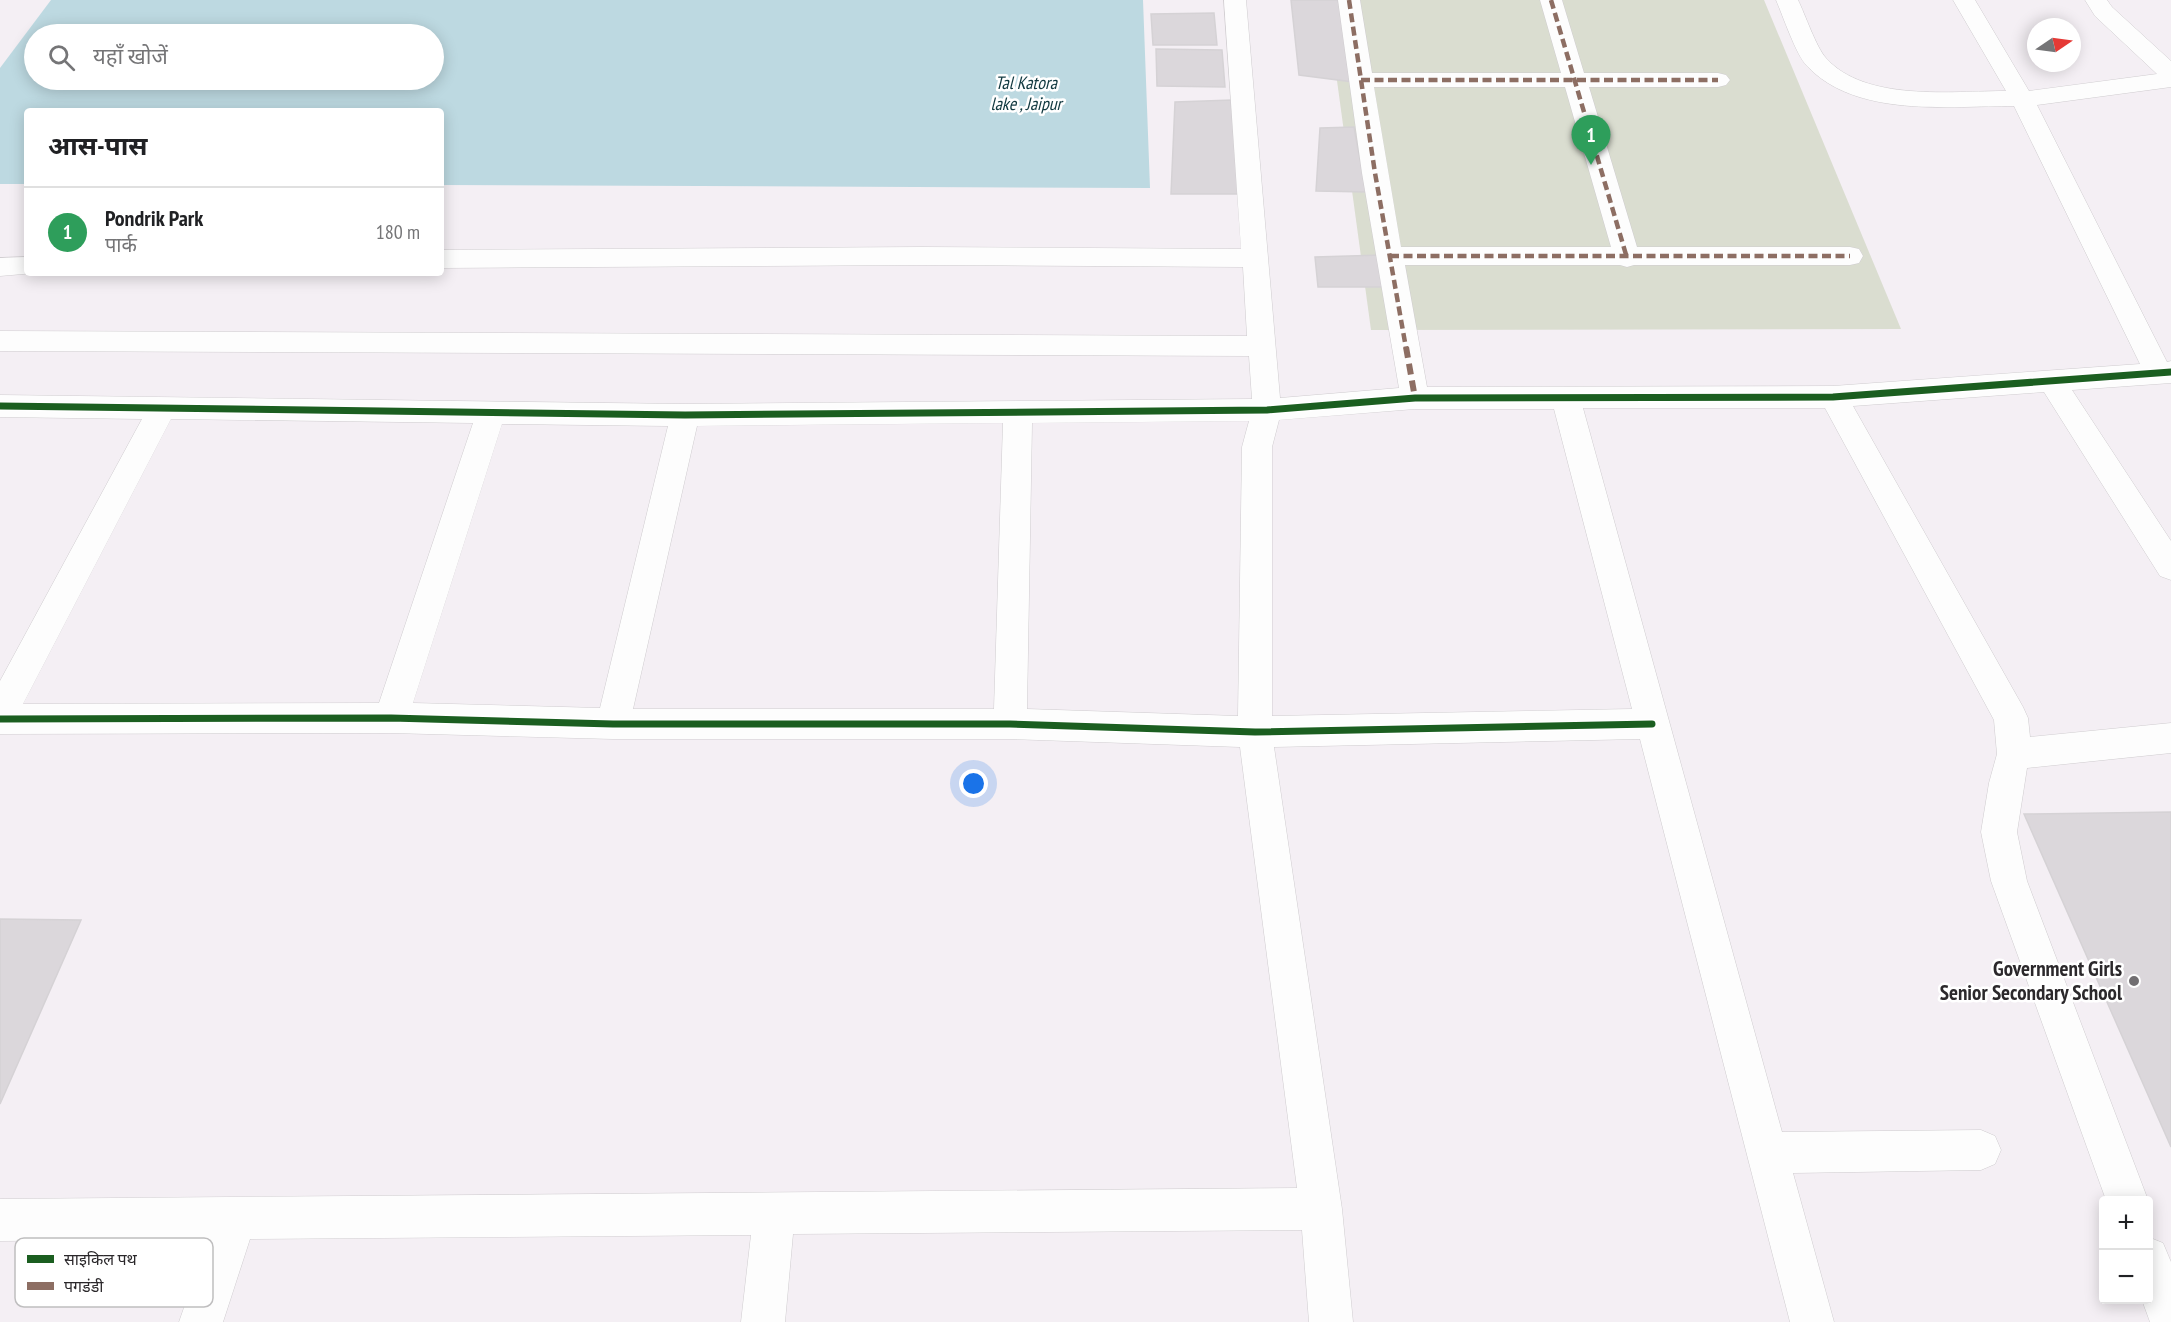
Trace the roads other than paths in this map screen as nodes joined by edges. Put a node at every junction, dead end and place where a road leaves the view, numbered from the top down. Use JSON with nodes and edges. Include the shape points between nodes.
{"nodes":[{"id":1,"x":1235,"y":0,"type":"edge"},
{"id":2,"x":1349,"y":0,"type":"edge"},
{"id":3,"x":1551,"y":0,"type":"edge"},
{"id":4,"x":1787,"y":0,"type":"edge"},
{"id":5,"x":1964,"y":0,"type":"edge"},
{"id":6,"x":2096,"y":0,"type":"edge"},
{"id":7,"x":2171,"y":74,"type":"edge"},
{"id":8,"x":1361,"y":80,"type":"junction"},
{"id":9,"x":1575,"y":80,"type":"junction"},
{"id":10,"x":1718,"y":80,"type":"dead end"},
{"id":11,"x":2171,"y":80,"type":"edge"},
{"id":12,"x":2022,"y":99,"type":"junction"},
{"id":13,"x":1390,"y":256,"type":"junction"},
{"id":14,"x":1850,"y":256,"type":"dead end"},
{"id":15,"x":1254,"y":258,"type":"junction"},
{"id":16,"x":1627,"y":258,"type":"junction"},
{"id":17,"x":444,"y":259,"type":"edge"},
{"id":18,"x":24,"y":266,"type":"edge"},
{"id":19,"x":0,"y":267,"type":"edge"},
{"id":20,"x":0,"y":341,"type":"edge"},
{"id":21,"x":1262,"y":346,"type":"junction"},
{"id":22,"x":2164,"y":372,"type":"edge"},
{"id":23,"x":2051,"y":380,"type":"junction"},
{"id":24,"x":1833,"y":397,"type":"junction"},
{"id":25,"x":1415,"y":398,"type":"junction"},
{"id":26,"x":1566,"y":398,"type":"junction"},
{"id":27,"x":0,"y":405,"type":"edge"},
{"id":28,"x":162,"y":408,"type":"junction"},
{"id":29,"x":1018,"y":411,"type":"junction"},
{"id":30,"x":1267,"y":411,"type":"junction"},
{"id":31,"x":491,"y":414,"type":"junction"},
{"id":32,"x":685,"y":415,"type":"junction"},
{"id":33,"x":2167,"y":554,"type":"edge"},
{"id":34,"x":0,"y":714,"type":"edge"},
{"id":35,"x":391,"y":718,"type":"junction"},
{"id":36,"x":0,"y":719,"type":"edge"},
{"id":37,"x":613,"y":724,"type":"junction"},
{"id":38,"x":1010,"y":724,"type":"junction"},
{"id":39,"x":1652,"y":724,"type":"junction"},
{"id":40,"x":1255,"y":732,"type":"junction"},
{"id":41,"x":2171,"y":738,"type":"edge"},
{"id":42,"x":2014,"y":754,"type":"junction"},
{"id":43,"x":1981,"y":1150,"type":"dead end"},
{"id":44,"x":1767,"y":1153,"type":"junction"},
{"id":45,"x":2126,"y":1196,"type":"edge"},
{"id":46,"x":1321,"y":1209,"type":"junction"},
{"id":47,"x":774,"y":1214,"type":"junction"},
{"id":48,"x":236,"y":1218,"type":"junction"},
{"id":49,"x":0,"y":1220,"type":"edge"},
{"id":50,"x":2153,"y":1271,"type":"edge"},
{"id":51,"x":213,"y":1286,"type":"edge"},
{"id":52,"x":206,"y":1307,"type":"edge"},
{"id":53,"x":2171,"y":1319,"type":"edge"},
{"id":54,"x":201,"y":1322,"type":"edge"},
{"id":55,"x":763,"y":1322,"type":"edge"},
{"id":56,"x":1331,"y":1322,"type":"edge"},
{"id":57,"x":1812,"y":1322,"type":"edge"}],
"edges":[{"from":1,"to":15,"type":"street"},
{"from":2,"to":8,"type":"street"},
{"from":3,"to":9,"type":"street"},
{"from":4,"to":12,"type":"street","via":[[1815,61],[1840,81],[1876,94],[1903,98]]},
{"from":5,"to":12,"type":"street"},
{"from":6,"to":7,"type":"street"},
{"from":8,"to":9,"type":"street"},
{"from":8,"to":13,"type":"street"},
{"from":9,"to":10,"type":"street"},
{"from":9,"to":16,"type":"street"},
{"from":11,"to":12,"type":"street"},
{"from":12,"to":22,"type":"street"},
{"from":13,"to":16,"type":"street"},
{"from":13,"to":25,"type":"street"},
{"from":14,"to":16,"type":"street"},
{"from":15,"to":17,"type":"street"},
{"from":15,"to":21,"type":"street"},
{"from":18,"to":19,"type":"street"},
{"from":20,"to":21,"type":"street"},
{"from":21,"to":30,"type":"street"},
{"from":22,"to":23,"type":"street"},
{"from":23,"to":24,"type":"street"},
{"from":23,"to":33,"type":"street"},
{"from":24,"to":26,"type":"street"},
{"from":24,"to":42,"type":"street","via":[[2011,718]]},
{"from":25,"to":26,"type":"street"},
{"from":25,"to":30,"type":"street"},
{"from":26,"to":39,"type":"street"},
{"from":27,"to":28,"type":"street"},
{"from":28,"to":31,"type":"street"},
{"from":28,"to":34,"type":"street"},
{"from":29,"to":30,"type":"street"},
{"from":29,"to":32,"type":"street"},
{"from":29,"to":38,"type":"street"},
{"from":30,"to":40,"type":"street","via":[[1257,447]]},
{"from":31,"to":32,"type":"street"},
{"from":31,"to":35,"type":"street"},
{"from":32,"to":37,"type":"street"},
{"from":35,"to":36,"type":"street"},
{"from":35,"to":37,"type":"street"},
{"from":37,"to":38,"type":"street"},
{"from":38,"to":40,"type":"street"},
{"from":39,"to":40,"type":"street"},
{"from":39,"to":44,"type":"street"},
{"from":40,"to":46,"type":"street"},
{"from":41,"to":42,"type":"street"},
{"from":42,"to":45,"type":"street","via":[[1999,832],[2009,881]]},
{"from":43,"to":44,"type":"street"},
{"from":44,"to":57,"type":"street"},
{"from":46,"to":47,"type":"street"},
{"from":46,"to":56,"type":"street"},
{"from":47,"to":48,"type":"street"},
{"from":47,"to":55,"type":"street"},
{"from":48,"to":49,"type":"street"},
{"from":48,"to":51,"type":"street"},
{"from":50,"to":53,"type":"street"},
{"from":52,"to":54,"type":"street"}]}
